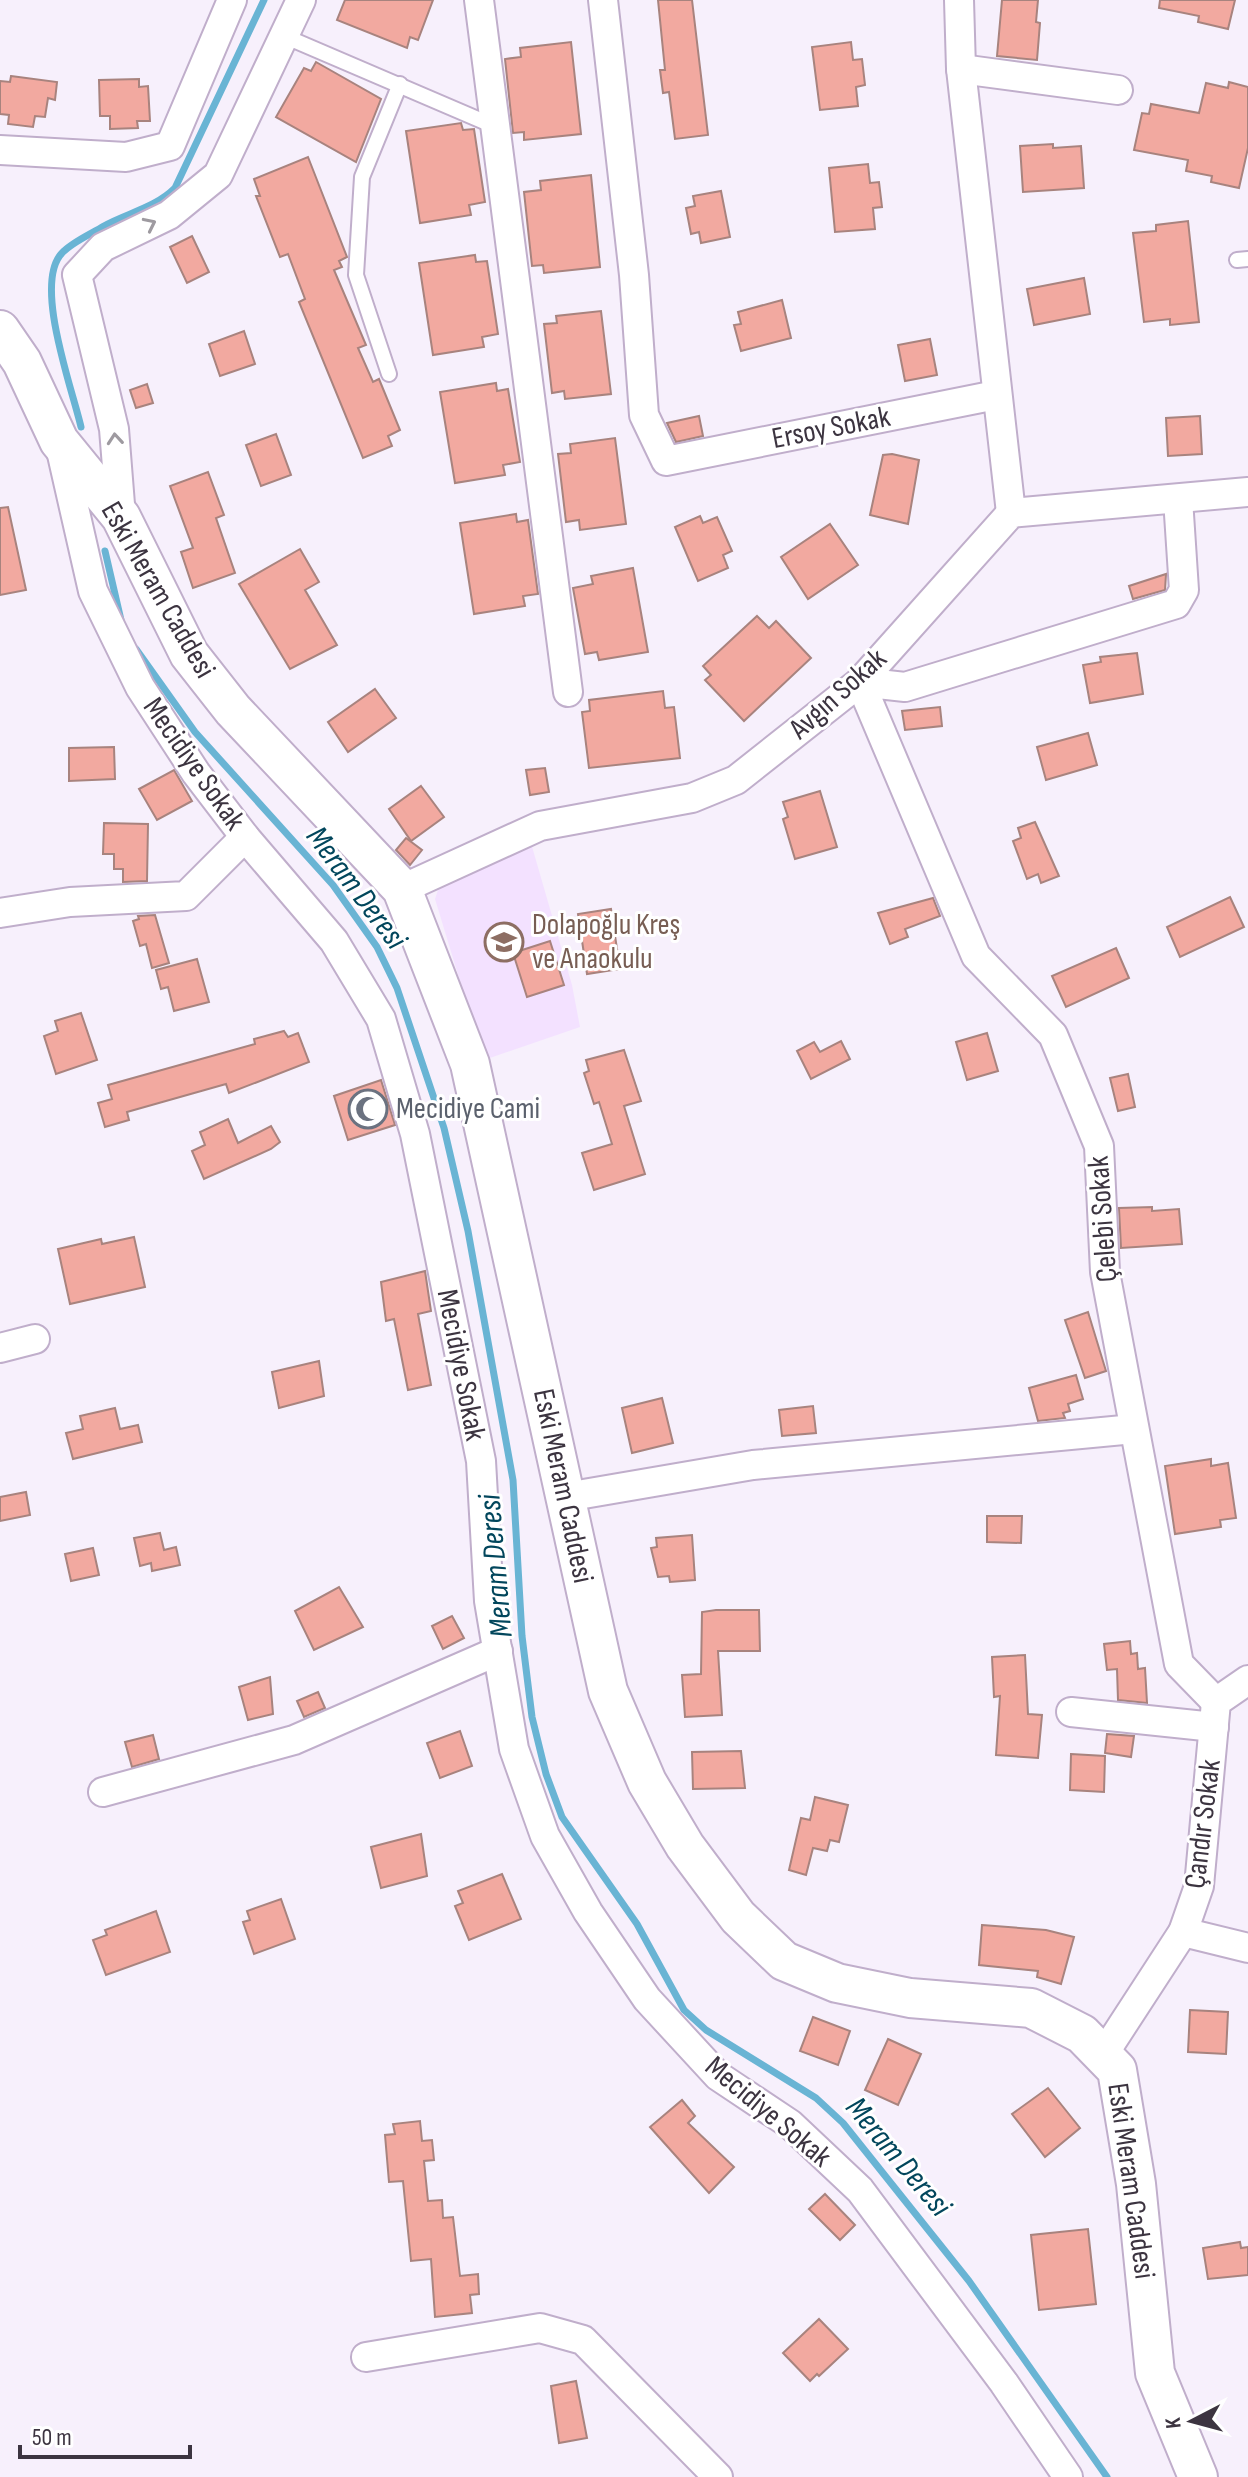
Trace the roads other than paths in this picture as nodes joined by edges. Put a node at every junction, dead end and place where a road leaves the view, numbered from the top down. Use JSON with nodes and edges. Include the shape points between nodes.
{"nodes":[{"id":1,"x":232,"y":0,"type":"edge"},
{"id":2,"x":301,"y":0,"type":"edge"},
{"id":3,"x":479,"y":0,"type":"edge"},
{"id":4,"x":603,"y":0,"type":"edge"},
{"id":5,"x":959,"y":0,"type":"edge"},
{"id":6,"x":284,"y":36,"type":"junction"},
{"id":7,"x":961,"y":69,"type":"junction"},
{"id":8,"x":400,"y":84,"type":"junction"},
{"id":9,"x":1118,"y":90,"type":"dead end"},
{"id":10,"x":494,"y":126,"type":"junction"},
{"id":11,"x":0,"y":150,"type":"edge"},
{"id":12,"x":0,"y":330,"type":"edge"},
{"id":13,"x":389,"y":374,"type":"dead end"},
{"id":14,"x":996,"y":395,"type":"junction"},
{"id":15,"x":59,"y":441,"type":"junction"},
{"id":16,"x":1248,"y":492,"type":"edge"},
{"id":17,"x":1178,"y":499,"type":"junction"},
{"id":18,"x":1011,"y":513,"type":"junction"},
{"id":19,"x":128,"y":530,"type":"junction"},
{"id":20,"x":860,"y":682,"type":"junction"},
{"id":21,"x":568,"y":692,"type":"dead end"},
{"id":22,"x":245,"y":837,"type":"junction"},
{"id":23,"x":402,"y":889,"type":"junction"},
{"id":24,"x":0,"y":913,"type":"edge"},
{"id":25,"x":35,"y":1339,"type":"dead end"},
{"id":26,"x":0,"y":1348,"type":"edge"},
{"id":27,"x":1134,"y":1429,"type":"junction"},
{"id":28,"x":566,"y":1497,"type":"junction"},
{"id":29,"x":498,"y":1651,"type":"junction"},
{"id":30,"x":1248,"y":1680,"type":"edge"},
{"id":31,"x":1071,"y":1712,"type":"dead end"},
{"id":32,"x":1215,"y":1715,"type":"junction"},
{"id":33,"x":103,"y":1792,"type":"dead end"},
{"id":34,"x":1183,"y":1932,"type":"junction"},
{"id":35,"x":1248,"y":1948,"type":"edge"},
{"id":36,"x":1103,"y":2055,"type":"junction"},
{"id":37,"x":366,"y":2357,"type":"dead end"},
{"id":38,"x":718,"y":2477,"type":"edge"},
{"id":39,"x":1068,"y":2477,"type":"edge"},
{"id":40,"x":1198,"y":2477,"type":"edge"}],
"edges":[{"from":1,"to":11,"type":"street","via":[[170,146],[126,157]]},
{"from":2,"to":6,"type":"street"},
{"from":3,"to":10,"type":"street"},
{"from":4,"to":14,"type":"street","name":"Ersoy Sokak","via":[[644,415],[666,461]]},
{"from":5,"to":7,"type":"street"},
{"from":6,"to":8,"type":"lane"},
{"from":19,"to":6,"type":"street","one_way":true,"via":[[114,429],[77,275],[103,247],[169,215],[218,175]]},
{"from":7,"to":9,"type":"street"},
{"from":7,"to":14,"type":"street"},
{"from":8,"to":10,"type":"lane"},
{"from":8,"to":13,"type":"lane","via":[[362,177],[356,275]]},
{"from":10,"to":21,"type":"street"},
{"from":12,"to":15,"type":"street","name":"Eski Meram Caddesi","via":[[22,362]]},
{"from":14,"to":18,"type":"street"},
{"from":15,"to":19,"type":"street","name":"Eski Meram Caddesi"},
{"from":15,"to":22,"type":"street","name":"Mecidiye Sokak","via":[[93,591],[140,687]]},
{"from":16,"to":17,"type":"street"},
{"from":17,"to":18,"type":"street"},
{"from":17,"to":20,"type":"street","via":[[1184,590],[1176,604],[905,687]]},
{"from":18,"to":20,"type":"street","name":"Avgın Sokak"},
{"from":19,"to":23,"type":"street","name":"Eski Meram Caddesi","via":[[189,654],[211,684]]},
{"from":20,"to":23,"type":"street","name":"Avgın Sokak","via":[[736,780],[692,798],[540,826]]},
{"from":20,"to":27,"type":"street","name":"Çelebi Sokak","via":[[976,956],[1053,1035],[1099,1146],[1105,1272]]},
{"from":22,"to":24,"type":"street","via":[[186,896],[70,902]]},
{"from":22,"to":29,"type":"street","name":"Mecidiye Sokak","via":[[334,941],[381,1019],[415,1134],[481,1461],[489,1601]]},
{"from":23,"to":28,"type":"street","name":"Eski Meram Caddesi","via":[[470,1064]]},
{"from":25,"to":26,"type":"street"},
{"from":27,"to":28,"type":"street","via":[[753,1465]]},
{"from":27,"to":32,"type":"street","name":"Çelebi Sokak","via":[[1179,1664]]},
{"from":28,"to":36,"type":"street","name":"Eski Meram Caddesi","via":[[608,1691],[647,1782],[685,1846],[738,1917],[784,1961],[837,1983],[910,1998],[1031,2008],[1082,2034]]},
{"from":29,"to":33,"type":"street","via":[[294,1740]]},
{"from":29,"to":39,"type":"street","name":"Mecidiye Sokak","via":[[514,1749],[545,1836],[639,1987],[718,2076],[790,2124],[860,2190]]},
{"from":30,"to":32,"type":"street"},
{"from":31,"to":32,"type":"street"},
{"from":32,"to":34,"type":"street","name":"Çandır Sokak","via":[[1199,1886]]},
{"from":34,"to":35,"type":"street"},
{"from":34,"to":36,"type":"street","name":"Çandır Sokak"},
{"from":36,"to":40,"type":"street","name":"Eski Meram Caddesi","via":[[1117,2070],[1125,2107],[1155,2373]]},
{"from":37,"to":38,"type":"street","via":[[540,2328],[583,2340]]}]}
